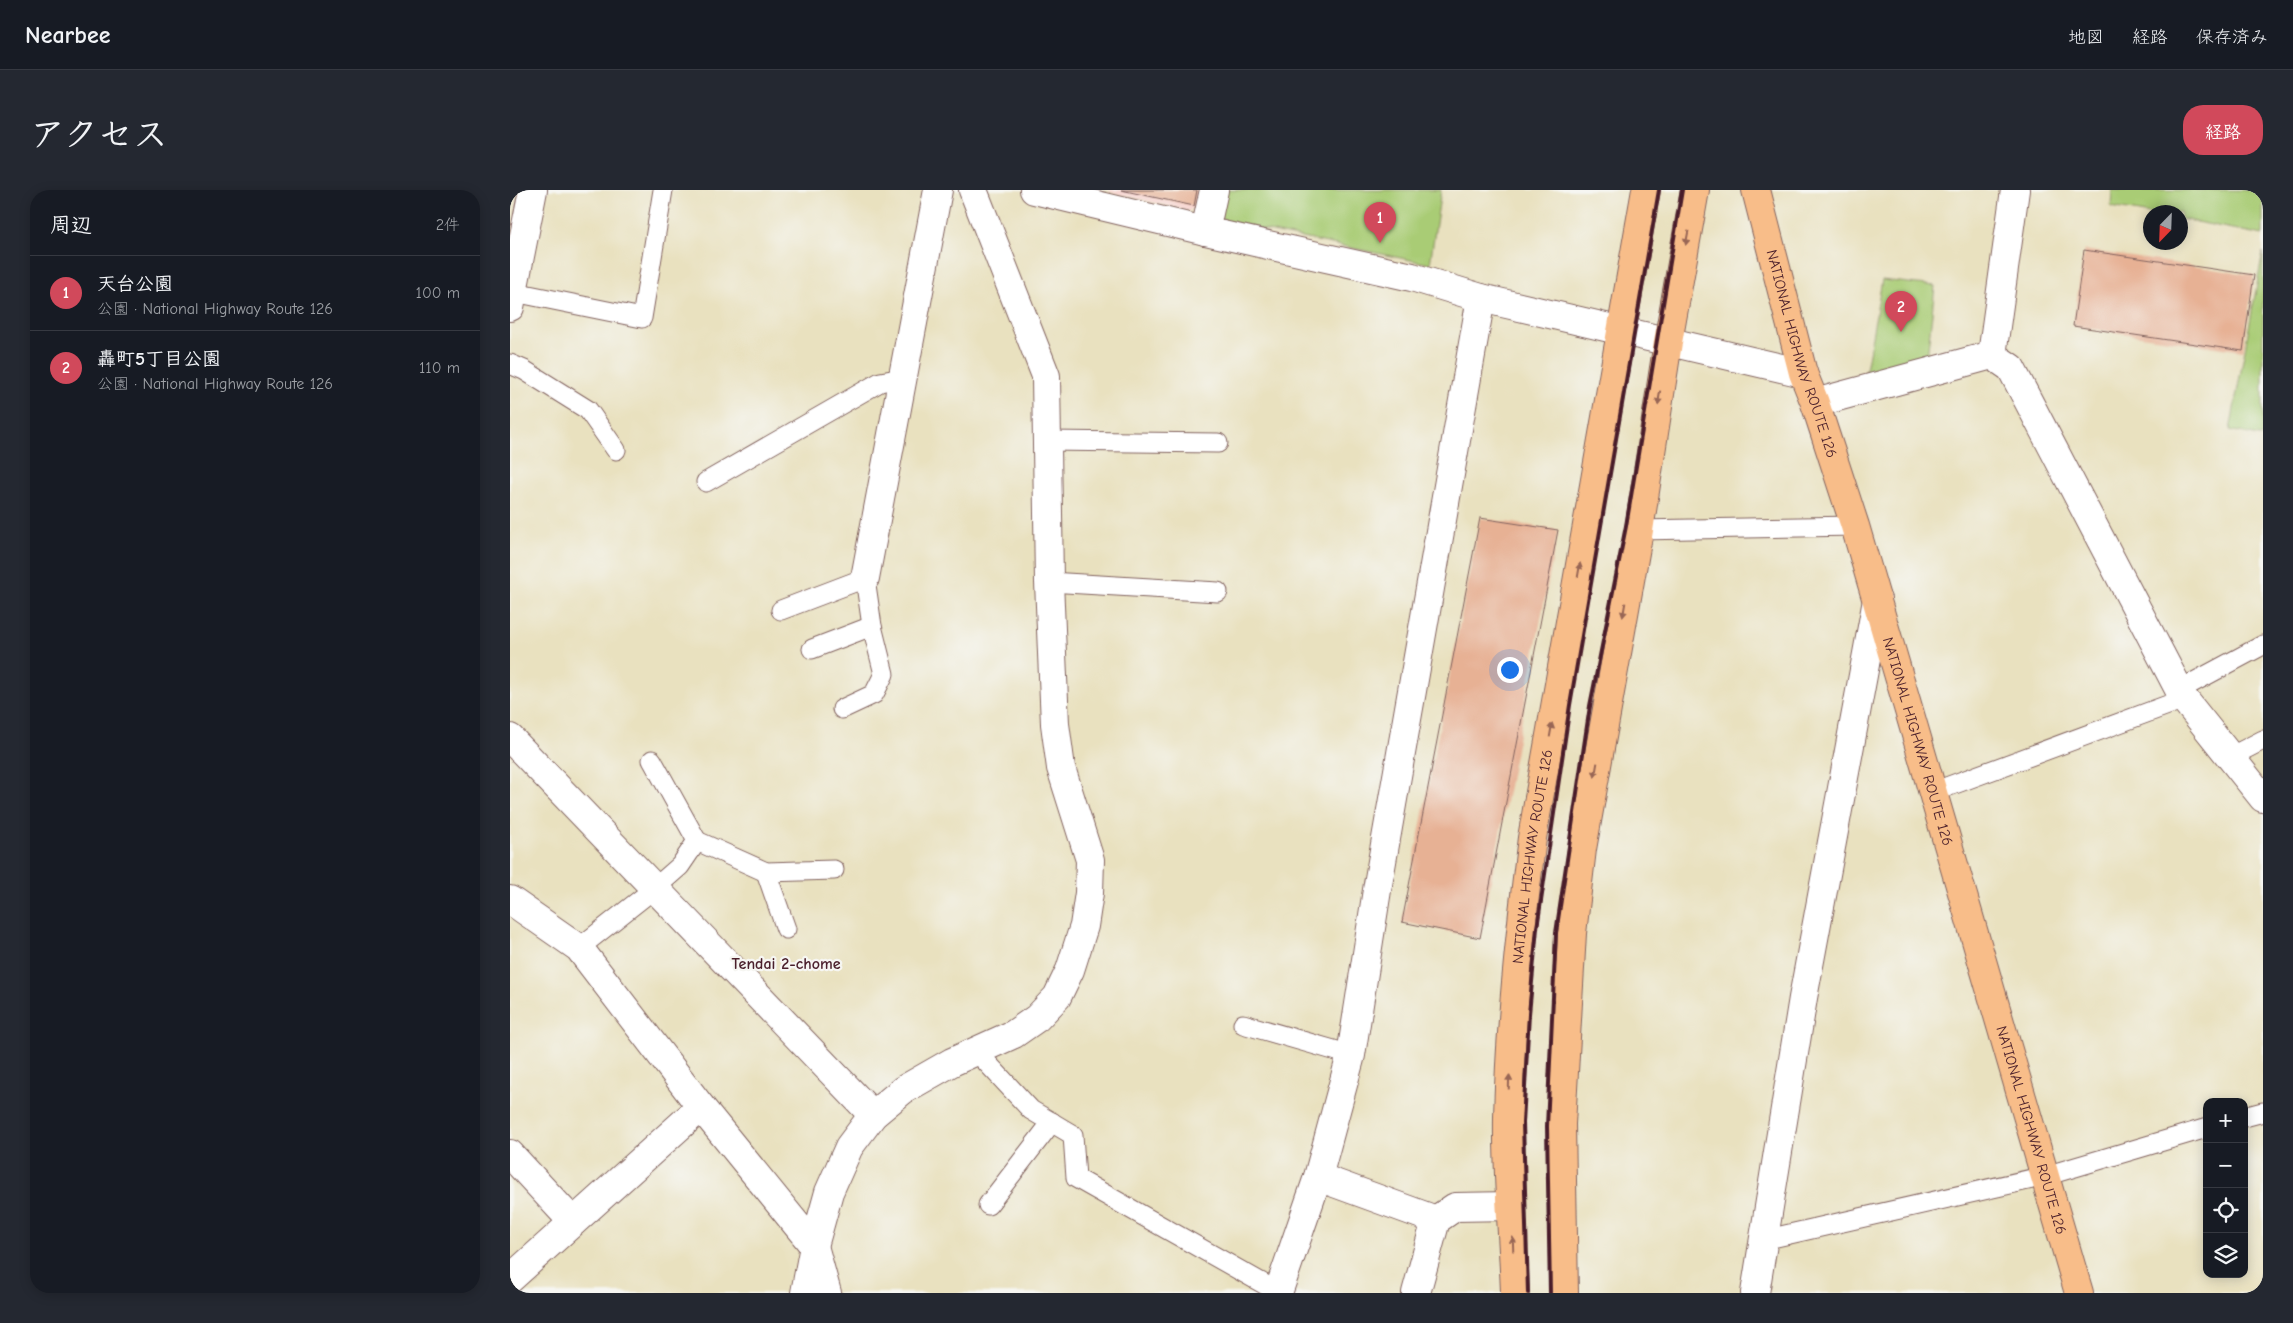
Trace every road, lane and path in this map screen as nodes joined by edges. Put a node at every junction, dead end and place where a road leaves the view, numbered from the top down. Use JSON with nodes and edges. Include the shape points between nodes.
{"nodes":[{"id":1,"x":533,"y":190,"type":"edge"},
{"id":2,"x":663,"y":190,"type":"edge"},
{"id":3,"x":938,"y":190,"type":"edge"},
{"id":4,"x":973,"y":190,"type":"edge"},
{"id":5,"x":1034,"y":190,"type":"edge"},
{"id":6,"x":1214,"y":190,"type":"edge"},
{"id":7,"x":1646,"y":190,"type":"edge"},
{"id":8,"x":1695,"y":190,"type":"edge"},
{"id":9,"x":1756,"y":190,"type":"edge"},
{"id":10,"x":2014,"y":190,"type":"edge"},
{"id":11,"x":1205,"y":231,"type":"junction"},
{"id":12,"x":1480,"y":298,"type":"junction"},
{"id":13,"x":512,"y":299,"type":"edge"},
{"id":14,"x":1621,"y":331,"type":"junction"},
{"id":15,"x":1668,"y":342,"type":"junction"},
{"id":16,"x":1992,"y":355,"type":"junction"},
{"id":17,"x":510,"y":364,"type":"edge"},
{"id":18,"x":1803,"y":373,"type":"junction"},
{"id":19,"x":903,"y":378,"type":"junction"},
{"id":20,"x":1815,"y":403,"type":"junction"},
{"id":21,"x":1048,"y":441,"type":"junction"},
{"id":22,"x":1218,"y":443,"type":"dead end"},
{"id":23,"x":616,"y":450,"type":"dead end"},
{"id":24,"x":706,"y":482,"type":"dead end"},
{"id":25,"x":1855,"y":526,"type":"junction"},
{"id":26,"x":1639,"y":530,"type":"junction"},
{"id":27,"x":865,"y":578,"type":"junction"},
{"id":28,"x":1050,"y":582,"type":"junction"},
{"id":29,"x":1218,"y":592,"type":"dead end"},
{"id":30,"x":1877,"y":600,"type":"junction"},
{"id":31,"x":781,"y":610,"type":"dead end"},
{"id":32,"x":872,"y":626,"type":"junction"},
{"id":33,"x":2263,"y":645,"type":"edge"},
{"id":34,"x":812,"y":649,"type":"dead end"},
{"id":35,"x":2181,"y":694,"type":"junction"},
{"id":36,"x":842,"y":709,"type":"dead end"},
{"id":37,"x":510,"y":738,"type":"edge"},
{"id":38,"x":2263,"y":740,"type":"edge"},
{"id":39,"x":2230,"y":757,"type":"junction"},
{"id":40,"x":652,"y":760,"type":"dead end"},
{"id":41,"x":1933,"y":792,"type":"junction"},
{"id":42,"x":2263,"y":798,"type":"edge"},
{"id":43,"x":697,"y":841,"type":"junction"},
{"id":44,"x":834,"y":870,"type":"dead end"},
{"id":45,"x":766,"y":872,"type":"junction"},
{"id":46,"x":655,"y":888,"type":"junction"},
{"id":47,"x":510,"y":900,"type":"edge"},
{"id":48,"x":786,"y":929,"type":"dead end"},
{"id":49,"x":579,"y":948,"type":"junction"},
{"id":50,"x":1243,"y":1024,"type":"dead end"},
{"id":51,"x":976,"y":1051,"type":"junction"},
{"id":52,"x":1351,"y":1055,"type":"junction"},
{"id":53,"x":701,"y":1107,"type":"junction"},
{"id":54,"x":2263,"y":1112,"type":"edge"},
{"id":55,"x":873,"y":1115,"type":"junction"},
{"id":56,"x":2248,"y":1116,"type":"edge"},
{"id":57,"x":1052,"y":1122,"type":"junction"},
{"id":58,"x":2203,"y":1129,"type":"edge"},
{"id":59,"x":510,"y":1154,"type":"edge"},
{"id":60,"x":2045,"y":1176,"type":"junction"},
{"id":61,"x":1318,"y":1177,"type":"junction"},
{"id":62,"x":988,"y":1205,"type":"dead end"},
{"id":63,"x":1512,"y":1206,"type":"junction"},
{"id":64,"x":1436,"y":1220,"type":"junction"},
{"id":65,"x":573,"y":1222,"type":"junction"},
{"id":66,"x":1763,"y":1240,"type":"junction"},
{"id":67,"x":814,"y":1246,"type":"junction"},
{"id":68,"x":510,"y":1280,"type":"edge"},
{"id":69,"x":1278,"y":1292,"type":"edge"},
{"id":70,"x":805,"y":1293,"type":"edge"},
{"id":71,"x":827,"y":1293,"type":"edge"},
{"id":72,"x":1416,"y":1293,"type":"edge"},
{"id":73,"x":1515,"y":1293,"type":"edge"},
{"id":74,"x":1564,"y":1293,"type":"edge"},
{"id":75,"x":1755,"y":1293,"type":"edge"},
{"id":76,"x":2079,"y":1293,"type":"edge"}],
"edges":[{"from":1,"to":13,"type":"street"},
{"from":2,"to":13,"type":"lane","via":[[642,318]]},
{"from":3,"to":19,"type":"street"},
{"from":4,"to":21,"type":"street","via":[[1046,376]]},
{"from":5,"to":11,"type":"street"},
{"from":6,"to":11,"type":"street"},
{"from":7,"to":14,"type":"highway","name":"NATIONAL HIGHWAY ROUTE 126"},
{"from":8,"to":15,"type":"highway","one_way":true},
{"from":9,"to":18,"type":"highway","name":"NATIONAL HIGHWAY ROUTE 126"},
{"from":10,"to":16,"type":"street"},
{"from":11,"to":12,"type":"street","via":[[1412,276]]},
{"from":12,"to":14,"type":"street"},
{"from":12,"to":52,"type":"street"},
{"from":14,"to":15,"type":"street"},
{"from":63,"to":14,"type":"highway","name":"NATIONAL HIGHWAY ROUTE 126","one_way":true,"via":[[1508,1120],[1512,1015],[1521,923],[1532,838]]},
{"from":15,"to":18,"type":"street"},
{"from":15,"to":26,"type":"highway","one_way":true},
{"from":16,"to":20,"type":"street"},
{"from":16,"to":35,"type":"street","via":[[2011,368]]},
{"from":17,"to":23,"type":"lane","via":[[588,410]]},
{"from":18,"to":20,"type":"highway","name":"NATIONAL HIGHWAY ROUTE 126"},
{"from":19,"to":24,"type":"lane","via":[[880,382]]},
{"from":19,"to":27,"type":"street"},
{"from":20,"to":25,"type":"highway","name":"NATIONAL HIGHWAY ROUTE 126"},
{"from":21,"to":22,"type":"lane"},
{"from":21,"to":28,"type":"street"},
{"from":25,"to":26,"type":"lane"},
{"from":25,"to":30,"type":"highway","name":"NATIONAL HIGHWAY ROUTE 126"},
{"from":26,"to":74,"type":"highway","one_way":true,"via":[[1582,849],[1572,933],[1561,1124]]},
{"from":27,"to":31,"type":"lane"},
{"from":27,"to":32,"type":"lane"},
{"from":28,"to":29,"type":"lane"},
{"from":28,"to":51,"type":"street","via":[[1055,724],[1061,768],[1090,860],[1084,926],[1070,970],[1056,997],[1037,1018],[1014,1034]]},
{"from":30,"to":41,"type":"highway","name":"NATIONAL HIGHWAY ROUTE 126"},
{"from":30,"to":66,"type":"street","via":[[1804,988]]},
{"from":32,"to":34,"type":"lane"},
{"from":32,"to":36,"type":"lane","via":[[884,674],[874,694]]},
{"from":33,"to":35,"type":"lane"},
{"from":35,"to":39,"type":"street"},
{"from":35,"to":41,"type":"lane"},
{"from":37,"to":46,"type":"street"},
{"from":38,"to":39,"type":"lane"},
{"from":39,"to":42,"type":"street"},
{"from":40,"to":43,"type":"lane"},
{"from":41,"to":60,"type":"highway","name":"NATIONAL HIGHWAY ROUTE 126"},
{"from":43,"to":45,"type":"lane"},
{"from":43,"to":46,"type":"lane","via":[[680,866]]},
{"from":44,"to":45,"type":"lane"},
{"from":45,"to":48,"type":"lane"},
{"from":46,"to":49,"type":"lane"},
{"from":46,"to":55,"type":"street"},
{"from":47,"to":49,"type":"street"},
{"from":49,"to":53,"type":"street"},
{"from":50,"to":52,"type":"lane"},
{"from":51,"to":55,"type":"street","via":[[903,1090]]},
{"from":51,"to":57,"type":"lane","via":[[1031,1110]]},
{"from":52,"to":61,"type":"street"},
{"from":53,"to":65,"type":"street"},
{"from":53,"to":67,"type":"street"},
{"from":54,"to":56,"type":"lane"},
{"from":55,"to":67,"type":"street","via":[[849,1147],[829,1192]]},
{"from":57,"to":62,"type":"lane"},
{"from":57,"to":69,"type":"lane","via":[[1073,1135],[1076,1178]]},
{"from":58,"to":60,"type":"lane"},
{"from":59,"to":65,"type":"street"},
{"from":60,"to":66,"type":"lane"},
{"from":60,"to":76,"type":"highway","name":"NATIONAL HIGHWAY ROUTE 126"},
{"from":61,"to":64,"type":"street"},
{"from":61,"to":69,"type":"street"},
{"from":63,"to":64,"type":"street","via":[[1455,1207]]},
{"from":73,"to":63,"type":"highway","name":"NATIONAL HIGHWAY ROUTE 126","one_way":true},
{"from":64,"to":72,"type":"street"},
{"from":65,"to":68,"type":"street"},
{"from":66,"to":75,"type":"street"},
{"from":67,"to":70,"type":"street"},
{"from":67,"to":71,"type":"street"}]}
